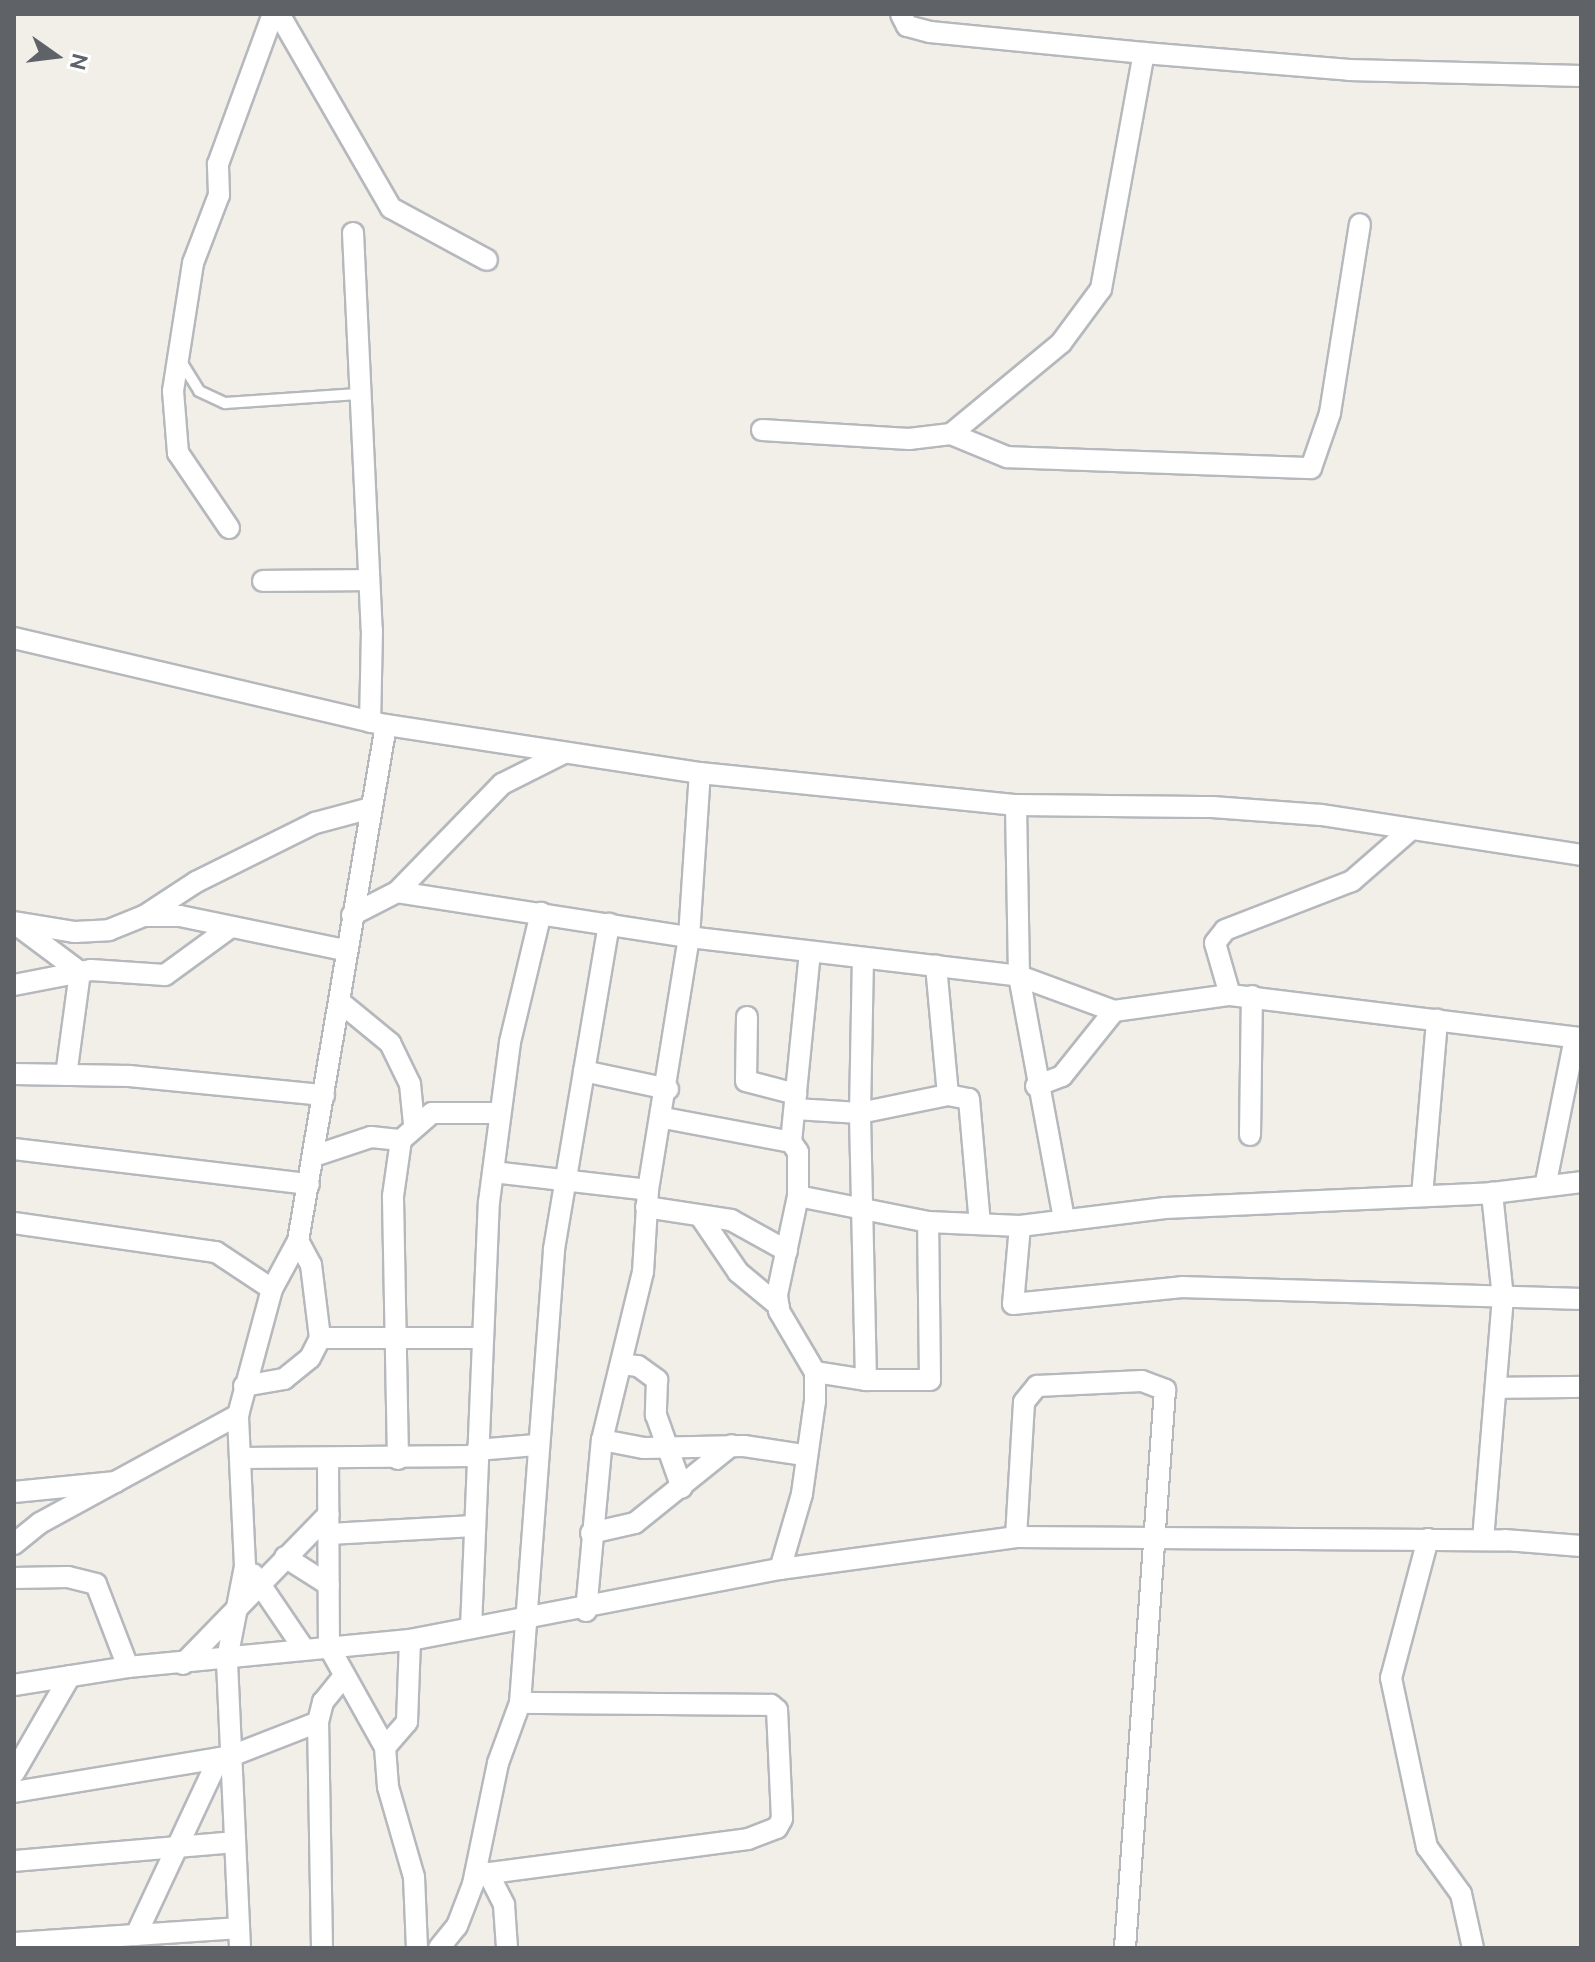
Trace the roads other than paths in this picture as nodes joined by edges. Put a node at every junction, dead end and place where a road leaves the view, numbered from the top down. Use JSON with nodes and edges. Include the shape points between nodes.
{"nodes":[{"id":1,"x":273,"y":14,"type":"edge"},
{"id":2,"x":279,"y":14,"type":"edge"},
{"id":3,"x":901,"y":14,"type":"edge"},
{"id":4,"x":1144,"y":53,"type":"junction"},
{"id":5,"x":1581,"y":76,"type":"edge"},
{"id":6,"x":1360,"y":224,"type":"dead end"},
{"id":7,"x":353,"y":233,"type":"dead end"},
{"id":8,"x":487,"y":260,"type":"dead end"},
{"id":9,"x":178,"y":357,"type":"junction"},
{"id":10,"x":358,"y":394,"type":"junction"},
{"id":11,"x":762,"y":430,"type":"dead end"},
{"id":12,"x":951,"y":434,"type":"junction"},
{"id":13,"x":229,"y":528,"type":"dead end"},
{"id":14,"x":369,"y":580,"type":"junction"},
{"id":15,"x":263,"y":581,"type":"dead end"},
{"id":16,"x":14,"y":638,"type":"edge"},
{"id":17,"x":378,"y":724,"type":"junction"},
{"id":18,"x":564,"y":753,"type":"junction"},
{"id":19,"x":700,"y":773,"type":"junction"},
{"id":20,"x":1016,"y":805,"type":"junction"},
{"id":21,"x":371,"y":808,"type":"junction"},
{"id":22,"x":1408,"y":832,"type":"junction"},
{"id":23,"x":1581,"y":855,"type":"edge"},
{"id":24,"x":397,"y":892,"type":"junction"},
{"id":25,"x":541,"y":913,"type":"junction"},
{"id":26,"x":352,"y":915,"type":"junction"},
{"id":27,"x":144,"y":916,"type":"junction"},
{"id":28,"x":14,"y":922,"type":"edge"},
{"id":29,"x":609,"y":924,"type":"junction"},
{"id":30,"x":228,"y":929,"type":"junction"},
{"id":31,"x":689,"y":937,"type":"junction"},
{"id":32,"x":344,"y":950,"type":"junction"},
{"id":33,"x":810,"y":953,"type":"junction"},
{"id":34,"x":863,"y":958,"type":"junction"},
{"id":35,"x":936,"y":966,"type":"junction"},
{"id":36,"x":80,"y":972,"type":"junction"},
{"id":37,"x":1019,"y":976,"type":"junction"},
{"id":38,"x":14,"y":985,"type":"edge"},
{"id":39,"x":1230,"y":995,"type":"junction"},
{"id":40,"x":1252,"y":996,"type":"junction"},
{"id":41,"x":340,"y":1002,"type":"junction"},
{"id":42,"x":1114,"y":1011,"type":"junction"},
{"id":43,"x":747,"y":1017,"type":"dead end"},
{"id":44,"x":1437,"y":1020,"type":"junction"},
{"id":45,"x":1578,"y":1038,"type":"edge"},
{"id":46,"x":584,"y":1071,"type":"junction"},
{"id":47,"x":14,"y":1074,"type":"edge"},
{"id":48,"x":66,"y":1075,"type":"junction"},
{"id":49,"x":1036,"y":1086,"type":"junction"},
{"id":50,"x":668,"y":1089,"type":"junction"},
{"id":51,"x":324,"y":1095,"type":"junction"},
{"id":52,"x":948,"y":1095,"type":"junction"},
{"id":53,"x":796,"y":1101,"type":"junction"},
{"id":54,"x":500,"y":1113,"type":"junction"},
{"id":55,"x":860,"y":1113,"type":"junction"},
{"id":56,"x":664,"y":1118,"type":"junction"},
{"id":57,"x":407,"y":1132,"type":"junction"},
{"id":58,"x":1250,"y":1135,"type":"dead end"},
{"id":59,"x":791,"y":1142,"type":"junction"},
{"id":60,"x":14,"y":1149,"type":"edge"},
{"id":61,"x":314,"y":1156,"type":"junction"},
{"id":62,"x":493,"y":1172,"type":"junction"},
{"id":63,"x":566,"y":1181,"type":"junction"},
{"id":64,"x":1546,"y":1182,"type":"junction"},
{"id":65,"x":1581,"y":1182,"type":"edge"},
{"id":66,"x":309,"y":1184,"type":"junction"},
{"id":67,"x":1492,"y":1193,"type":"junction"},
{"id":68,"x":798,"y":1196,"type":"junction"},
{"id":69,"x":1422,"y":1196,"type":"junction"},
{"id":70,"x":647,"y":1199,"type":"junction"},
{"id":71,"x":866,"y":1209,"type":"junction"},
{"id":72,"x":700,"y":1216,"type":"junction"},
{"id":73,"x":1064,"y":1219,"type":"junction"},
{"id":74,"x":928,"y":1222,"type":"junction"},
{"id":75,"x":14,"y":1223,"type":"edge"},
{"id":76,"x":980,"y":1224,"type":"junction"},
{"id":77,"x":1020,"y":1226,"type":"junction"},
{"id":78,"x":298,"y":1241,"type":"junction"},
{"id":79,"x":787,"y":1251,"type":"junction"},
{"id":80,"x":272,"y":1289,"type":"junction"},
{"id":81,"x":1503,"y":1298,"type":"junction"},
{"id":82,"x":1581,"y":1299,"type":"edge"},
{"id":83,"x":779,"y":1306,"type":"junction"},
{"id":84,"x":320,"y":1338,"type":"junction"},
{"id":85,"x":396,"y":1338,"type":"junction"},
{"id":86,"x":481,"y":1338,"type":"junction"},
{"id":87,"x":621,"y":1364,"type":"junction"},
{"id":88,"x":815,"y":1372,"type":"junction"},
{"id":89,"x":866,"y":1380,"type":"junction"},
{"id":90,"x":244,"y":1386,"type":"junction"},
{"id":91,"x":1581,"y":1387,"type":"edge"},
{"id":92,"x":1496,"y":1388,"type":"junction"},
{"id":93,"x":238,"y":1415,"type":"junction"},
{"id":94,"x":602,"y":1440,"type":"junction"},
{"id":95,"x":536,"y":1445,"type":"junction"},
{"id":96,"x":732,"y":1445,"type":"junction"},
{"id":97,"x":664,"y":1446,"type":"junction"},
{"id":98,"x":476,"y":1453,"type":"junction"},
{"id":99,"x":804,"y":1455,"type":"junction"},
{"id":100,"x":241,"y":1458,"type":"junction"},
{"id":101,"x":398,"y":1459,"type":"junction"},
{"id":102,"x":328,"y":1461,"type":"junction"},
{"id":103,"x":116,"y":1482,"type":"junction"},
{"id":104,"x":682,"y":1488,"type":"junction"},
{"id":105,"x":14,"y":1492,"type":"edge"},
{"id":106,"x":329,"y":1524,"type":"junction"},
{"id":107,"x":474,"y":1526,"type":"junction"},
{"id":108,"x":591,"y":1533,"type":"junction"},
{"id":109,"x":1016,"y":1537,"type":"junction"},
{"id":110,"x":1152,"y":1537,"type":"junction"},
{"id":111,"x":1428,"y":1539,"type":"junction"},
{"id":112,"x":1483,"y":1540,"type":"junction"},
{"id":113,"x":14,"y":1544,"type":"edge"},
{"id":114,"x":1581,"y":1546,"type":"edge"},
{"id":115,"x":285,"y":1557,"type":"junction"},
{"id":116,"x":14,"y":1562,"type":"edge"},
{"id":117,"x":245,"y":1566,"type":"junction"},
{"id":118,"x":780,"y":1569,"type":"junction"},
{"id":119,"x":24,"y":1578,"type":"edge"},
{"id":120,"x":261,"y":1582,"type":"junction"},
{"id":121,"x":329,"y":1585,"type":"junction"},
{"id":122,"x":237,"y":1604,"type":"junction"},
{"id":123,"x":586,"y":1611,"type":"junction"},
{"id":124,"x":527,"y":1620,"type":"junction"},
{"id":125,"x":471,"y":1628,"type":"junction"},
{"id":126,"x":410,"y":1640,"type":"junction"},
{"id":127,"x":329,"y":1647,"type":"junction"},
{"id":128,"x":304,"y":1649,"type":"junction"},
{"id":129,"x":227,"y":1659,"type":"junction"},
{"id":130,"x":183,"y":1664,"type":"junction"},
{"id":131,"x":128,"y":1667,"type":"junction"},
{"id":132,"x":70,"y":1676,"type":"junction"},
{"id":133,"x":343,"y":1677,"type":"junction"},
{"id":134,"x":14,"y":1685,"type":"edge"},
{"id":135,"x":520,"y":1703,"type":"junction"},
{"id":136,"x":318,"y":1722,"type":"junction"},
{"id":137,"x":385,"y":1747,"type":"junction"},
{"id":138,"x":225,"y":1757,"type":"junction"},
{"id":139,"x":14,"y":1773,"type":"edge"},
{"id":140,"x":14,"y":1792,"type":"edge"},
{"id":141,"x":234,"y":1842,"type":"junction"},
{"id":142,"x":181,"y":1846,"type":"junction"},
{"id":143,"x":14,"y":1858,"type":"edge"},
{"id":144,"x":481,"y":1874,"type":"junction"},
{"id":145,"x":136,"y":1935,"type":"junction"},
{"id":146,"x":239,"y":1938,"type":"edge"},
{"id":147,"x":14,"y":1943,"type":"edge"},
{"id":148,"x":322,"y":1948,"type":"edge"},
{"id":149,"x":417,"y":1948,"type":"edge"},
{"id":150,"x":439,"y":1948,"type":"edge"},
{"id":151,"x":507,"y":1948,"type":"edge"},
{"id":152,"x":1125,"y":1948,"type":"edge"},
{"id":153,"x":1473,"y":1948,"type":"edge"}],
"edges":[{"from":1,"to":9,"type":"street","via":[[218,164],[219,195],[193,263]]},
{"from":2,"to":8,"type":"street","via":[[391,208]]},
{"from":3,"to":4,"type":"street","via":[[907,26],[930,32]]},
{"from":4,"to":5,"type":"street","via":[[1349,70]]},
{"from":4,"to":12,"type":"street","via":[[1101,289],[1061,343]]},
{"from":6,"to":12,"type":"street","via":[[1330,413],[1311,468],[1007,457]]},
{"from":7,"to":10,"type":"street"},
{"from":9,"to":10,"type":"lane","via":[[199,391],[225,403]]},
{"from":9,"to":13,"type":"street","via":[[172,430],[178,453]]},
{"from":10,"to":14,"type":"street"},
{"from":11,"to":12,"type":"street","via":[[909,439]]},
{"from":14,"to":15,"type":"street"},
{"from":14,"to":17,"type":"street"},
{"from":16,"to":17,"type":"street"},
{"from":17,"to":18,"type":"street"},
{"from":17,"to":21,"type":"street"},
{"from":18,"to":19,"type":"street"},
{"from":18,"to":24,"type":"street","via":[[502,784]]},
{"from":19,"to":20,"type":"street"},
{"from":19,"to":31,"type":"street"},
{"from":20,"to":22,"type":"street","via":[[1212,807],[1321,815]]},
{"from":20,"to":37,"type":"street"},
{"from":21,"to":26,"type":"street"},
{"from":21,"to":27,"type":"street","via":[[315,823],[196,882]]},
{"from":22,"to":23,"type":"street"},
{"from":22,"to":39,"type":"street","via":[[1352,881],[1225,930],[1215,943]]},
{"from":24,"to":25,"type":"street"},
{"from":24,"to":26,"type":"street"},
{"from":25,"to":29,"type":"street"},
{"from":25,"to":54,"type":"street","via":[[510,1042]]},
{"from":26,"to":32,"type":"street"},
{"from":27,"to":28,"type":"street","via":[[109,930],[75,932]]},
{"from":27,"to":30,"type":"street","via":[[180,916]]},
{"from":28,"to":36,"type":"street"},
{"from":29,"to":31,"type":"street"},
{"from":29,"to":46,"type":"street"},
{"from":30,"to":32,"type":"street"},
{"from":30,"to":36,"type":"street","via":[[165,975]]},
{"from":31,"to":33,"type":"street"},
{"from":31,"to":50,"type":"street"},
{"from":32,"to":41,"type":"street"},
{"from":33,"to":34,"type":"street"},
{"from":33,"to":53,"type":"street"},
{"from":34,"to":35,"type":"street"},
{"from":34,"to":55,"type":"street"},
{"from":35,"to":37,"type":"street"},
{"from":35,"to":52,"type":"street"},
{"from":36,"to":38,"type":"street"},
{"from":36,"to":48,"type":"street"},
{"from":37,"to":42,"type":"street"},
{"from":37,"to":49,"type":"street"},
{"from":39,"to":40,"type":"street"},
{"from":39,"to":42,"type":"street"},
{"from":40,"to":44,"type":"street"},
{"from":40,"to":58,"type":"street"},
{"from":41,"to":51,"type":"street"},
{"from":41,"to":57,"type":"street","via":[[390,1043],[410,1084]]},
{"from":42,"to":49,"type":"street","via":[[1062,1076]]},
{"from":43,"to":53,"type":"street","via":[[746,1081]]},
{"from":44,"to":45,"type":"street"},
{"from":44,"to":69,"type":"street"},
{"from":45,"to":64,"type":"street"},
{"from":46,"to":50,"type":"street"},
{"from":46,"to":63,"type":"street"},
{"from":47,"to":48,"type":"street"},
{"from":48,"to":51,"type":"street"},
{"from":49,"to":73,"type":"street"},
{"from":50,"to":56,"type":"street"},
{"from":51,"to":61,"type":"street"},
{"from":52,"to":55,"type":"street"},
{"from":52,"to":76,"type":"street","via":[[969,1099]]},
{"from":53,"to":55,"type":"street"},
{"from":53,"to":59,"type":"street"},
{"from":54,"to":57,"type":"street","via":[[432,1113]]},
{"from":54,"to":62,"type":"street"},
{"from":55,"to":71,"type":"street"},
{"from":56,"to":59,"type":"street"},
{"from":56,"to":70,"type":"street"},
{"from":57,"to":61,"type":"street","via":[[371,1137]]},
{"from":57,"to":85,"type":"street","via":[[393,1196]]},
{"from":59,"to":68,"type":"street","via":[[798,1152]]},
{"from":60,"to":66,"type":"street"},
{"from":61,"to":66,"type":"street"},
{"from":62,"to":63,"type":"street"},
{"from":62,"to":86,"type":"street"},
{"from":63,"to":70,"type":"street"},
{"from":63,"to":95,"type":"street"},
{"from":64,"to":65,"type":"street"},
{"from":64,"to":67,"type":"street"},
{"from":66,"to":78,"type":"street"},
{"from":67,"to":69,"type":"street"},
{"from":67,"to":81,"type":"street"},
{"from":68,"to":71,"type":"street"},
{"from":68,"to":79,"type":"street"},
{"from":69,"to":73,"type":"street"},
{"from":70,"to":72,"type":"street"},
{"from":70,"to":87,"type":"street","via":[[643,1272]]},
{"from":71,"to":74,"type":"street"},
{"from":71,"to":89,"type":"street"},
{"from":72,"to":79,"type":"street","via":[[731,1220]]},
{"from":72,"to":83,"type":"street","via":[[738,1272]]},
{"from":73,"to":77,"type":"street"},
{"from":74,"to":76,"type":"street"},
{"from":74,"to":89,"type":"street","via":[[930,1380]]},
{"from":75,"to":80,"type":"street","via":[[216,1252]]},
{"from":76,"to":77,"type":"street"},
{"from":77,"to":81,"type":"street","via":[[1013,1304],[1182,1287]]},
{"from":78,"to":80,"type":"street"},
{"from":78,"to":84,"type":"street","via":[[311,1265]]},
{"from":79,"to":83,"type":"street"},
{"from":80,"to":90,"type":"street"},
{"from":81,"to":82,"type":"street"},
{"from":81,"to":92,"type":"street"},
{"from":83,"to":88,"type":"street"},
{"from":84,"to":85,"type":"street"},
{"from":84,"to":90,"type":"street","via":[[310,1358],[284,1379]]},
{"from":85,"to":86,"type":"street"},
{"from":85,"to":101,"type":"street"},
{"from":86,"to":98,"type":"street"},
{"from":87,"to":94,"type":"street"},
{"from":87,"to":97,"type":"street","via":[[638,1366],[657,1380]]},
{"from":88,"to":89,"type":"street"},
{"from":88,"to":99,"type":"street"},
{"from":90,"to":93,"type":"street"},
{"from":91,"to":92,"type":"street"},
{"from":92,"to":112,"type":"street"},
{"from":93,"to":100,"type":"street"},
{"from":93,"to":103,"type":"street"},
{"from":94,"to":97,"type":"street"},
{"from":94,"to":108,"type":"street"},
{"from":95,"to":98,"type":"street"},
{"from":95,"to":124,"type":"street"},
{"from":96,"to":97,"type":"street"},
{"from":96,"to":99,"type":"street"},
{"from":96,"to":104,"type":"street"},
{"from":97,"to":104,"type":"street"},
{"from":98,"to":101,"type":"street"},
{"from":98,"to":107,"type":"street"},
{"from":99,"to":118,"type":"street","via":[[802,1494]]},
{"from":100,"to":102,"type":"street"},
{"from":100,"to":117,"type":"street"},
{"from":101,"to":102,"type":"street"},
{"from":102,"to":106,"type":"street"},
{"from":103,"to":105,"type":"street"},
{"from":103,"to":113,"type":"street"},
{"from":104,"to":108,"type":"street","via":[[635,1523]]},
{"from":106,"to":107,"type":"street"},
{"from":106,"to":115,"type":"street"},
{"from":106,"to":121,"type":"street"},
{"from":107,"to":125,"type":"street"},
{"from":108,"to":123,"type":"street"},
{"from":109,"to":110,"type":"street"},
{"from":109,"to":110,"type":"street","via":[[1024,1402],[1037,1386],[1142,1381],[1165,1390]]},
{"from":109,"to":118,"type":"street"},
{"from":110,"to":111,"type":"street"},
{"from":110,"to":152,"type":"street"},
{"from":111,"to":112,"type":"street"},
{"from":111,"to":153,"type":"street","via":[[1391,1678],[1427,1847],[1461,1894]]},
{"from":112,"to":114,"type":"street"},
{"from":115,"to":120,"type":"street"},
{"from":115,"to":121,"type":"street"},
{"from":116,"to":119,"type":"street"},
{"from":117,"to":120,"type":"street"},
{"from":117,"to":122,"type":"street"},
{"from":118,"to":123,"type":"street"},
{"from":119,"to":131,"type":"street","via":[[96,1584]]},
{"from":120,"to":122,"type":"street"},
{"from":120,"to":128,"type":"street"},
{"from":121,"to":127,"type":"street"},
{"from":122,"to":129,"type":"street"},
{"from":122,"to":130,"type":"street"},
{"from":123,"to":124,"type":"street"},
{"from":124,"to":125,"type":"street"},
{"from":124,"to":135,"type":"street"},
{"from":125,"to":126,"type":"street"},
{"from":126,"to":127,"type":"street"},
{"from":126,"to":137,"type":"street","via":[[407,1722]]},
{"from":127,"to":128,"type":"street"},
{"from":127,"to":133,"type":"street"},
{"from":128,"to":129,"type":"street"},
{"from":129,"to":130,"type":"street"},
{"from":129,"to":138,"type":"street"},
{"from":130,"to":131,"type":"street"},
{"from":131,"to":132,"type":"street"},
{"from":132,"to":134,"type":"street"},
{"from":132,"to":139,"type":"street"},
{"from":133,"to":136,"type":"street","via":[[323,1702]]},
{"from":133,"to":137,"type":"street"},
{"from":135,"to":144,"type":"street","via":[[498,1763]]},
{"from":135,"to":144,"type":"street","via":[[771,1705],[777,1710],[782,1819],[777,1828],[748,1839]]},
{"from":136,"to":138,"type":"street"},
{"from":136,"to":148,"type":"street"},
{"from":137,"to":149,"type":"street","via":[[388,1787],[414,1877]]},
{"from":138,"to":140,"type":"street"},
{"from":138,"to":141,"type":"street"},
{"from":138,"to":142,"type":"street"},
{"from":141,"to":142,"type":"street"},
{"from":141,"to":146,"type":"street"},
{"from":142,"to":143,"type":"street"},
{"from":142,"to":145,"type":"street"},
{"from":144,"to":150,"type":"street","via":[[457,1926]]},
{"from":144,"to":151,"type":"street","via":[[504,1905]]},
{"from":145,"to":146,"type":"street"},
{"from":145,"to":147,"type":"street"}]}
